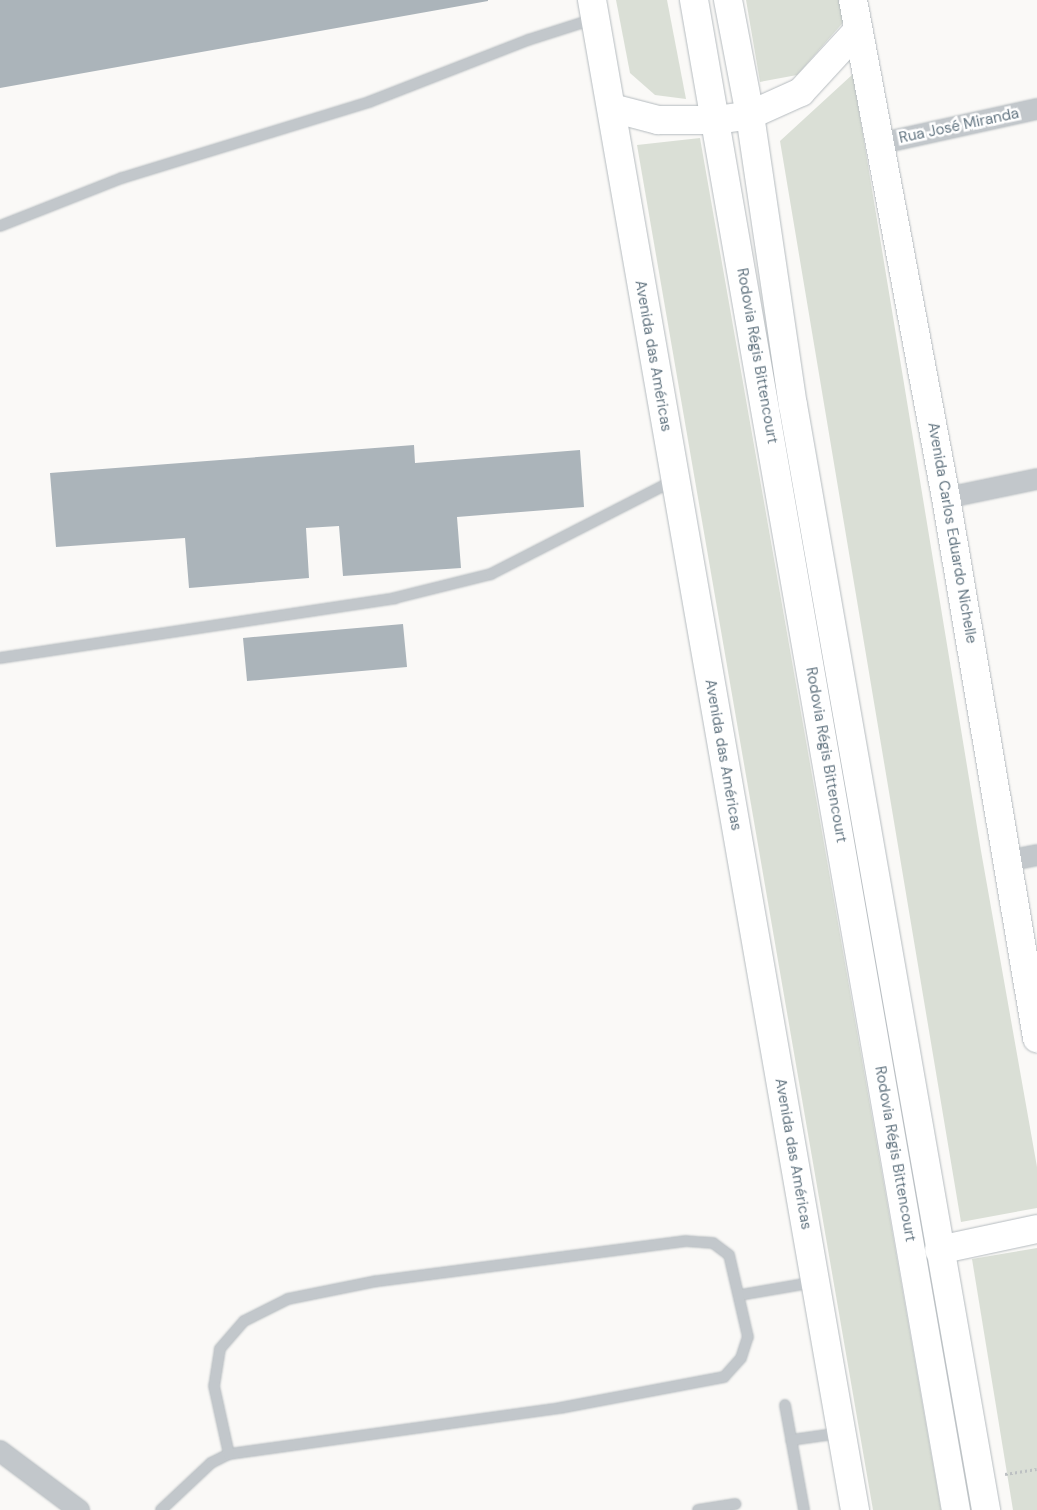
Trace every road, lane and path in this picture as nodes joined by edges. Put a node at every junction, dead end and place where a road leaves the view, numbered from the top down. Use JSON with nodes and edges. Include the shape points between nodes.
{"nodes":[{"id":1,"x":694,"y":0,"type":"edge"},
{"id":2,"x":728,"y":0,"type":"edge"},
{"id":3,"x":853,"y":0,"type":"edge"},
{"id":4,"x":594,"y":10,"type":"edge"},
{"id":5,"x":858,"y":30,"type":"junction"},
{"id":6,"x":612,"y":108,"type":"junction"},
{"id":7,"x":1037,"y":110,"type":"edge"},
{"id":8,"x":750,"y":115,"type":"junction"},
{"id":9,"x":669,"y":120,"type":"junction"},
{"id":10,"x":716,"y":120,"type":"junction"},
{"id":11,"x":882,"y":143,"type":"junction"},
{"id":12,"x":621,"y":161,"type":"junction"},
{"id":13,"x":0,"y":226,"type":"edge"},
{"id":14,"x":1037,"y":479,"type":"edge"},
{"id":15,"x":674,"y":480,"type":"junction"},
{"id":16,"x":946,"y":498,"type":"junction"},
{"id":17,"x":0,"y":658,"type":"edge"},
{"id":18,"x":1037,"y":855,"type":"edge"},
{"id":19,"x":1007,"y":861,"type":"junction"},
{"id":20,"x":1037,"y":1038,"type":"edge"},
{"id":21,"x":1037,"y":1229,"type":"edge"},
{"id":22,"x":939,"y":1250,"type":"junction"},
{"id":23,"x":815,"y":1282,"type":"junction"},
{"id":24,"x":740,"y":1295,"type":"junction"},
{"id":25,"x":785,"y":1405,"type":"dead end"},
{"id":26,"x":842,"y":1433,"type":"junction"},
{"id":27,"x":791,"y":1440,"type":"junction"},
{"id":28,"x":0,"y":1451,"type":"edge"},
{"id":29,"x":229,"y":1454,"type":"junction"},
{"id":30,"x":736,"y":1504,"type":"dead end"},
{"id":31,"x":79,"y":1510,"type":"edge"},
{"id":32,"x":161,"y":1510,"type":"edge"},
{"id":33,"x":698,"y":1510,"type":"edge"},
{"id":34,"x":804,"y":1510,"type":"edge"},
{"id":35,"x":855,"y":1510,"type":"edge"},
{"id":36,"x":956,"y":1510,"type":"edge"},
{"id":37,"x":986,"y":1510,"type":"edge"}],
"edges":[{"from":1,"to":10,"type":"main road","name":"Rodovia Régis Bittencourt"},
{"from":2,"to":8,"type":"main road","name":"Rodovia Régis Bittencourt"},
{"from":3,"to":5,"type":"main road","name":"Avenida Carlos Eduardo Nichelle"},
{"from":4,"to":6,"type":"main road","name":"Avenida das Américas"},
{"from":4,"to":13,"type":"lane","via":[[528,40],[369,102],[122,178]]},
{"from":5,"to":8,"type":"main road","via":[[801,92]]},
{"from":5,"to":11,"type":"main road","name":"Avenida Carlos Eduardo Nichelle"},
{"from":6,"to":9,"type":"main road","via":[[634,116]]},
{"from":6,"to":12,"type":"main road","name":"Avenida das Américas"},
{"from":7,"to":11,"type":"street","name":"Rua José Miranda"},
{"from":8,"to":10,"type":"main road"},
{"from":8,"to":22,"type":"main road","name":"Rodovia Régis Bittencourt","via":[[794,414]]},
{"from":9,"to":10,"type":"main road"},
{"from":9,"to":12,"type":"main road","via":[[645,130],[626,149]]},
{"from":10,"to":36,"type":"main road","name":"Rodovia Régis Bittencourt"},
{"from":11,"to":16,"type":"main road","name":"Avenida Carlos Eduardo Nichelle"},
{"from":12,"to":15,"type":"main road","name":"Avenida das Américas"},
{"from":14,"to":16,"type":"street"},
{"from":15,"to":17,"type":"lane","via":[[491,574],[395,598]]},
{"from":15,"to":23,"type":"main road","name":"Avenida das Américas"},
{"from":16,"to":19,"type":"main road","name":"Avenida Carlos Eduardo Nichelle"},
{"from":18,"to":19,"type":"street"},
{"from":19,"to":20,"type":"main road","name":"Avenida Carlos Eduardo Nichelle"},
{"from":21,"to":22,"type":"main road"},
{"from":22,"to":37,"type":"main road","name":"Rodovia Régis Bittencourt"},
{"from":23,"to":24,"type":"lane"},
{"from":23,"to":26,"type":"main road","name":"Avenida das Américas"},
{"from":24,"to":29,"type":"lane","via":[[748,1336],[741,1358],[724,1377],[560,1408]]},
{"from":24,"to":29,"type":"lane","via":[[729,1254],[713,1243],[686,1242],[377,1281],[288,1299],[244,1321],[220,1349],[214,1386]]},
{"from":25,"to":27,"type":"lane"},
{"from":26,"to":27,"type":"lane"},
{"from":26,"to":35,"type":"main road","name":"Avenida das Américas"},
{"from":27,"to":34,"type":"lane"},
{"from":28,"to":31,"type":"street"},
{"from":29,"to":32,"type":"lane","via":[[211,1463]]},
{"from":30,"to":33,"type":"lane"}]}
